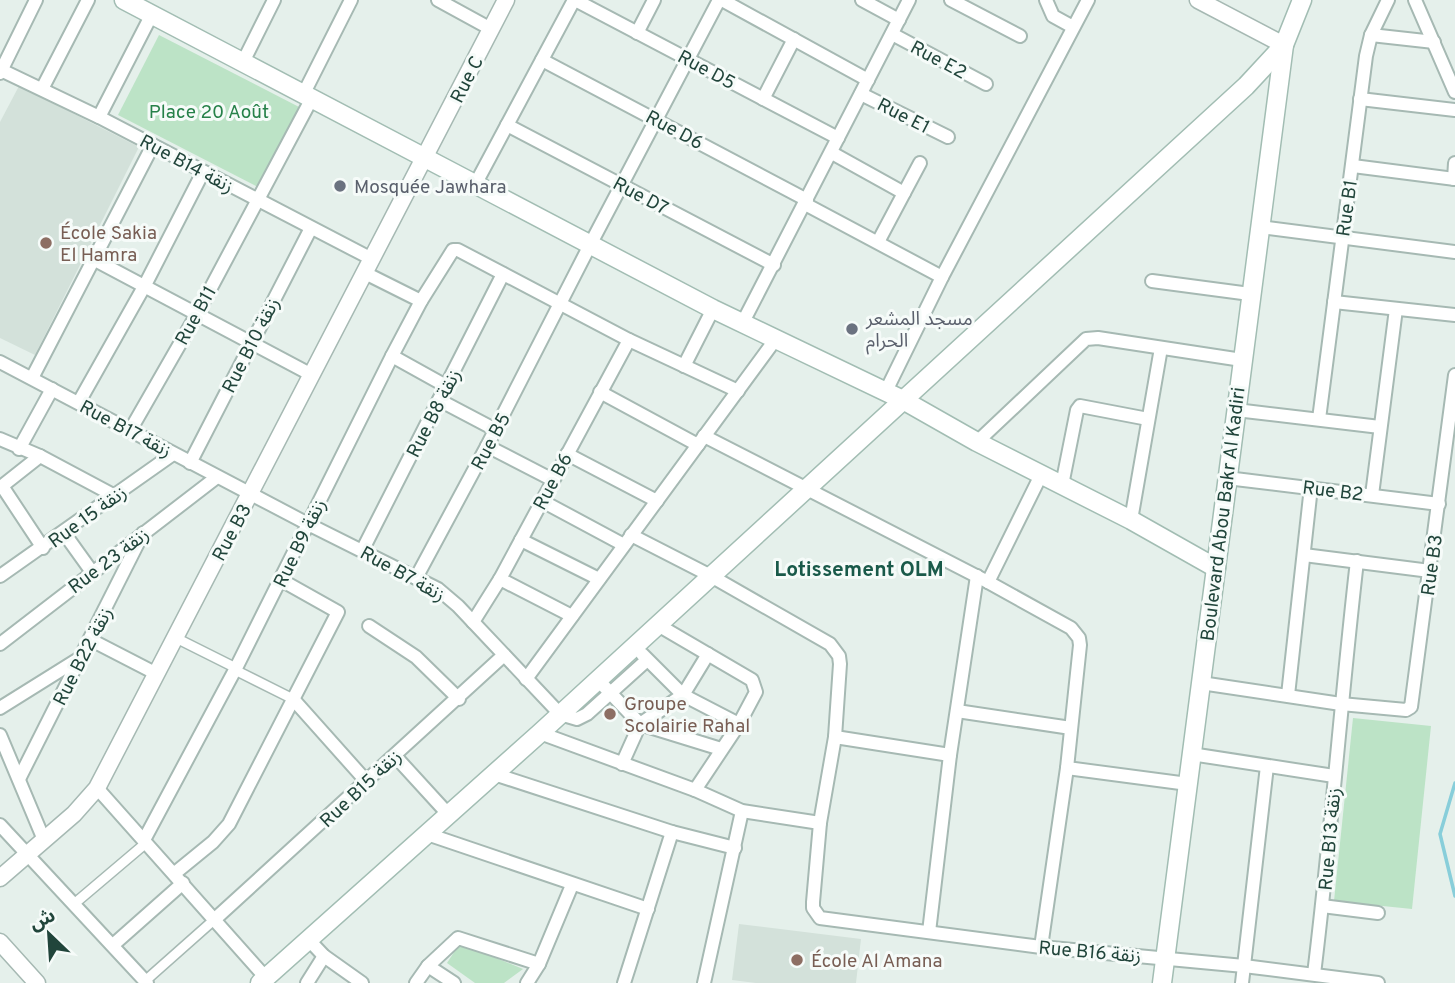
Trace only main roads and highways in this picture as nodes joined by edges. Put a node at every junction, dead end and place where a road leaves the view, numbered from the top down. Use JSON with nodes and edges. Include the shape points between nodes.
{"nodes":[{"id":1,"x":124,"y":0,"type":"edge"},
{"id":2,"x":1302,"y":0,"type":"edge"},
{"id":3,"x":1284,"y":45,"type":"junction"},
{"id":4,"x":903,"y":400,"type":"junction"},
{"id":5,"x":1216,"y":568,"type":"junction"},
{"id":6,"x":263,"y":980,"type":"edge"},
{"id":7,"x":1161,"y":983,"type":"edge"}],
"edges":[{"from":1,"to":4,"type":"main road","via":[[742,324]]},
{"from":2,"to":3,"type":"main road"},
{"from":3,"to":4,"type":"main road","via":[[1246,86]]},
{"from":3,"to":5,"type":"main road","name":"Boulevard Abou Bakr Al Kadiri"},
{"from":4,"to":5,"type":"main road"},
{"from":4,"to":6,"type":"main road","via":[[659,625],[641,653],[598,680]]},
{"from":5,"to":7,"type":"main road","name":"Boulevard Abou Bakr Al Kadiri"}]}
